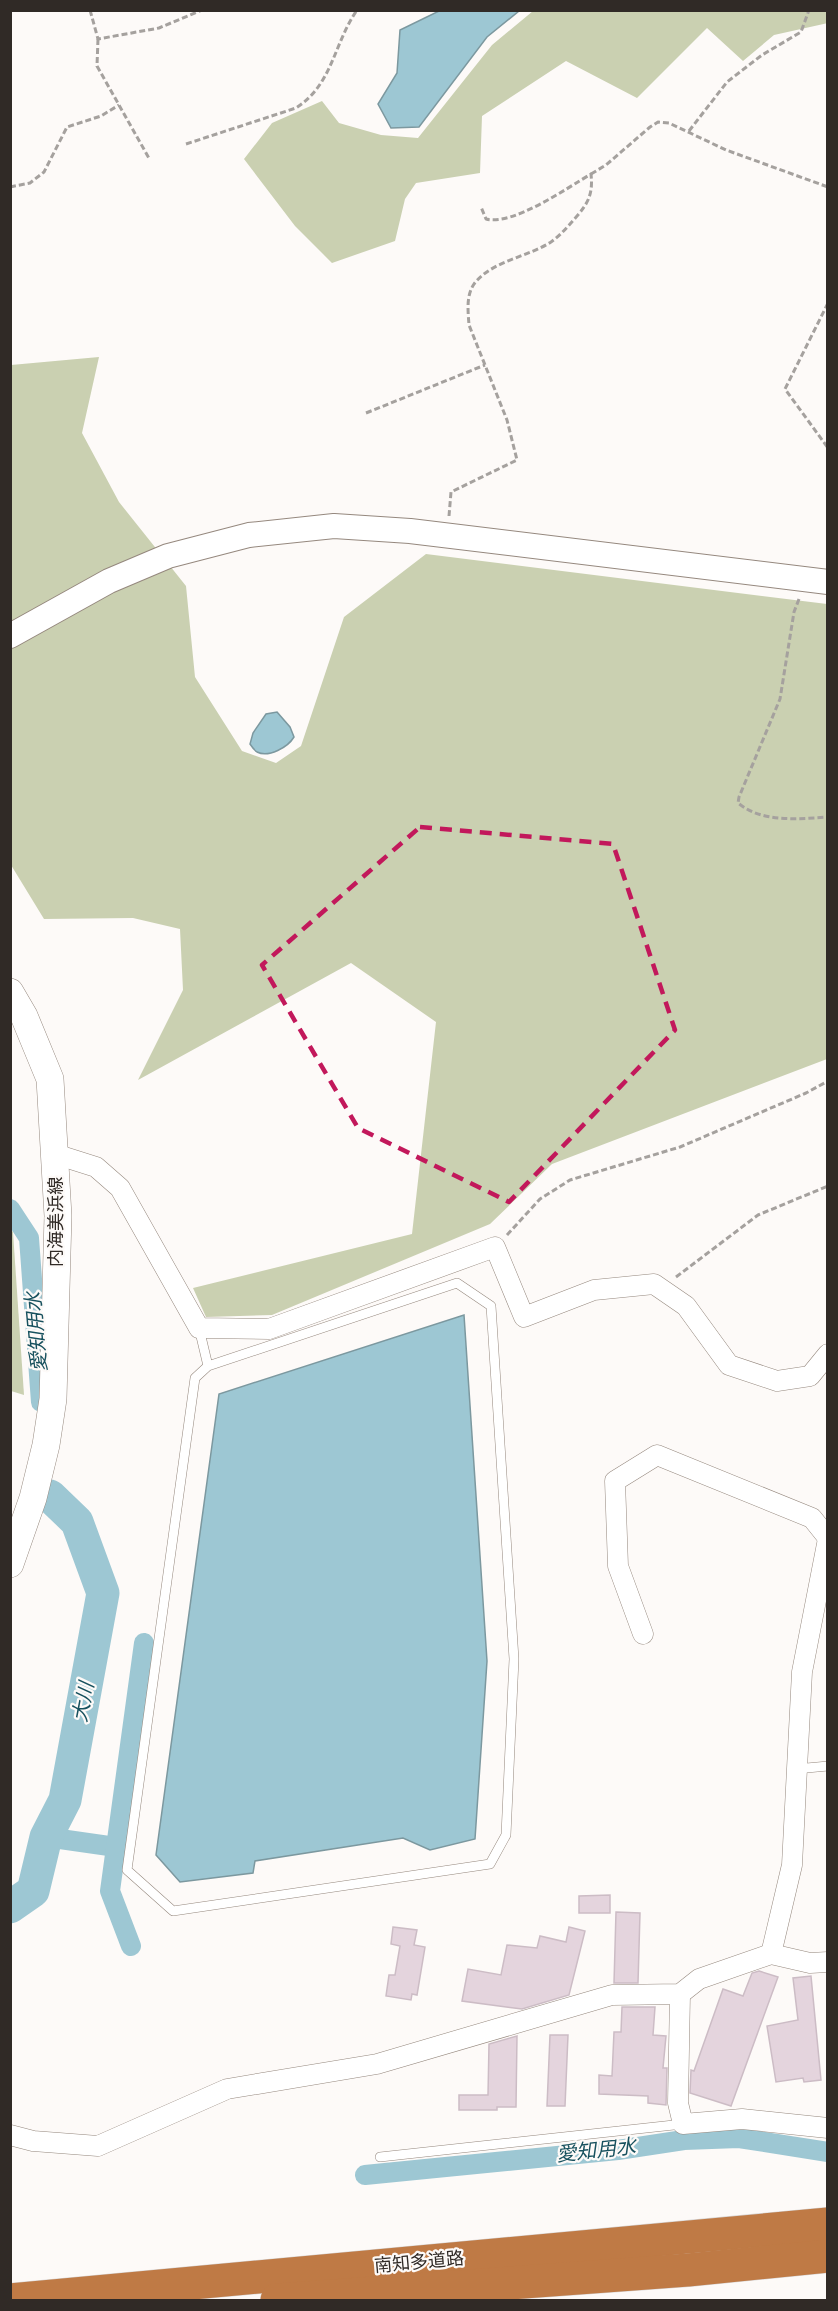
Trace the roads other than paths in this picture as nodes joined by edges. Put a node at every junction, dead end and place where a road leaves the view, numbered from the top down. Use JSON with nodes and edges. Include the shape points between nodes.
{"nodes":[{"id":1,"x":816,"y":581,"type":"edge"},
{"id":2,"x":10,"y":636,"type":"edge"},
{"id":3,"x":10,"y":992,"type":"edge"},
{"id":4,"x":55,"y":1154,"type":"junction"},
{"id":5,"x":199,"y":1328,"type":"junction"},
{"id":6,"x":828,"y":1354,"type":"edge"},
{"id":7,"x":208,"y":1366,"type":"junction"},
{"id":8,"x":828,"y":1539,"type":"edge"},
{"id":9,"x":10,"y":1564,"type":"edge"},
{"id":10,"x":643,"y":1634,"type":"dead end"},
{"id":11,"x":828,"y":1766,"type":"edge"},
{"id":12,"x":796,"y":1769,"type":"junction"},
{"id":13,"x":771,"y":1954,"type":"junction"},
{"id":14,"x":828,"y":1962,"type":"edge"},
{"id":15,"x":680,"y":1994,"type":"junction"},
{"id":16,"x":683,"y":2124,"type":"junction"},
{"id":17,"x":828,"y":2128,"type":"edge"},
{"id":18,"x":10,"y":2135,"type":"edge"},
{"id":19,"x":380,"y":2157,"type":"dead end"},
{"id":20,"x":828,"y":2224,"type":"edge"},
{"id":21,"x":828,"y":2256,"type":"edge"},
{"id":22,"x":10,"y":2300,"type":"edge"},
{"id":23,"x":277,"y":2301,"type":"edge"}],
"edges":[{"from":1,"to":2,"type":"street","via":[[447,535],[334,526],[249,535],[168,556],[109,581]]},
{"from":3,"to":4,"type":"main road","name":"内海美浜線","via":[[50,1079]]},
{"from":4,"to":5,"type":"street","via":[[96,1167],[120,1188]]},
{"from":4,"to":9,"type":"main road","name":"内海美浜線","via":[[58,1216],[53,1399],[33,1498]]},
{"from":5,"to":6,"type":"street","via":[[269,1329],[495,1247],[524,1317],[594,1290],[654,1284],[686,1306],[729,1365],[777,1381],[810,1376]]},
{"from":5,"to":7,"type":"lane"},
{"from":7,"to":7,"type":"lane","via":[[195,1378],[127,1870],[173,1911],[490,1863],[506,1834],[514,1659],[490,1306],[457,1284]]},
{"from":8,"to":10,"type":"street","via":[[812,1518],[657,1455],[615,1481],[618,1566]]},
{"from":8,"to":12,"type":"street","via":[[802,1672]]},
{"from":11,"to":12,"type":"lane"},
{"from":12,"to":13,"type":"street","via":[[792,1865]]},
{"from":13,"to":14,"type":"street","via":[[810,1963]]},
{"from":13,"to":15,"type":"street","via":[[699,1979]]},
{"from":15,"to":16,"type":"street","via":[[678,2103]]},
{"from":15,"to":18,"type":"street","via":[[612,1995],[377,2064],[226,2089],[98,2146],[33,2141]]},
{"from":16,"to":17,"type":"street","via":[[742,2119]]},
{"from":16,"to":19,"type":"lane"},
{"from":20,"to":22,"type":"highway","name":"南知多道路"},
{"from":21,"to":23,"type":"highway","name":"南知多道路","via":[[687,2271]]}]}
